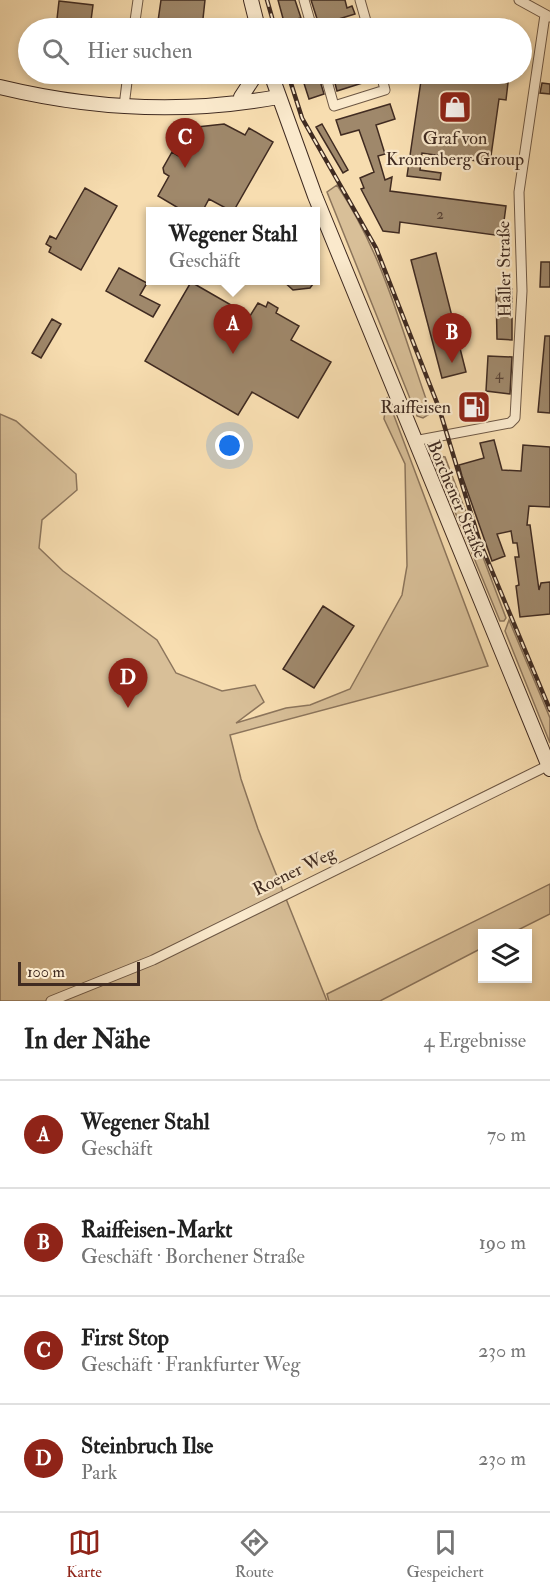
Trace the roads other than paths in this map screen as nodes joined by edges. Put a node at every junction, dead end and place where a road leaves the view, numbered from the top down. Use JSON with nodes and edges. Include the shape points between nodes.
{"nodes":[{"id":1,"x":138,"y":0,"type":"edge"},
{"id":2,"x":251,"y":0,"type":"edge"},
{"id":3,"x":303,"y":0,"type":"edge"},
{"id":4,"x":360,"y":0,"type":"edge"},
{"id":5,"x":519,"y":0,"type":"edge"},
{"id":6,"x":548,"y":16,"type":"edge"},
{"id":7,"x":135,"y":18,"type":"edge"},
{"id":8,"x":256,"y":18,"type":"edge"},
{"id":9,"x":309,"y":18,"type":"edge"},
{"id":10,"x":365,"y":18,"type":"edge"},
{"id":11,"x":127,"y":84,"type":"edge"},
{"id":12,"x":249,"y":84,"type":"edge"},
{"id":13,"x":274,"y":84,"type":"edge"},
{"id":14,"x":328,"y":84,"type":"edge"},
{"id":15,"x":384,"y":84,"type":"edge"},
{"id":16,"x":0,"y":87,"type":"edge"},
{"id":17,"x":277,"y":92,"type":"junction"},
{"id":18,"x":241,"y":97,"type":"junction"},
{"id":19,"x":224,"y":104,"type":"junction"},
{"id":20,"x":124,"y":106,"type":"junction"},
{"id":21,"x":414,"y":441,"type":"junction"},
{"id":22,"x":549,"y":767,"type":"edge"},
{"id":23,"x":51,"y":1001,"type":"edge"}],
"edges":[{"from":1,"to":7,"type":"street"},
{"from":2,"to":8,"type":"main road"},
{"from":3,"to":9,"type":"street"},
{"from":4,"to":10,"type":"street"},
{"from":5,"to":6,"type":"street"},
{"from":6,"to":21,"type":"street","name":"Haller Straße","via":[[519,192],[522,291],[515,418],[510,423]]},
{"from":11,"to":20,"type":"street"},
{"from":12,"to":18,"type":"main road"},
{"from":13,"to":17,"type":"main road","name":"Borchener Straße"},
{"from":14,"to":15,"type":"street","via":[[334,106],[385,90]]},
{"from":16,"to":20,"type":"main road"},
{"from":17,"to":18,"type":"main road"},
{"from":17,"to":19,"type":"main road"},
{"from":17,"to":21,"type":"main road","name":"Borchener Straße"},
{"from":18,"to":19,"type":"main road"},
{"from":19,"to":20,"type":"main road","via":[[183,108]]},
{"from":21,"to":22,"type":"main road","name":"Borchener Straße"},
{"from":22,"to":23,"type":"street","name":"Roener Weg","via":[[153,960]]}]}
